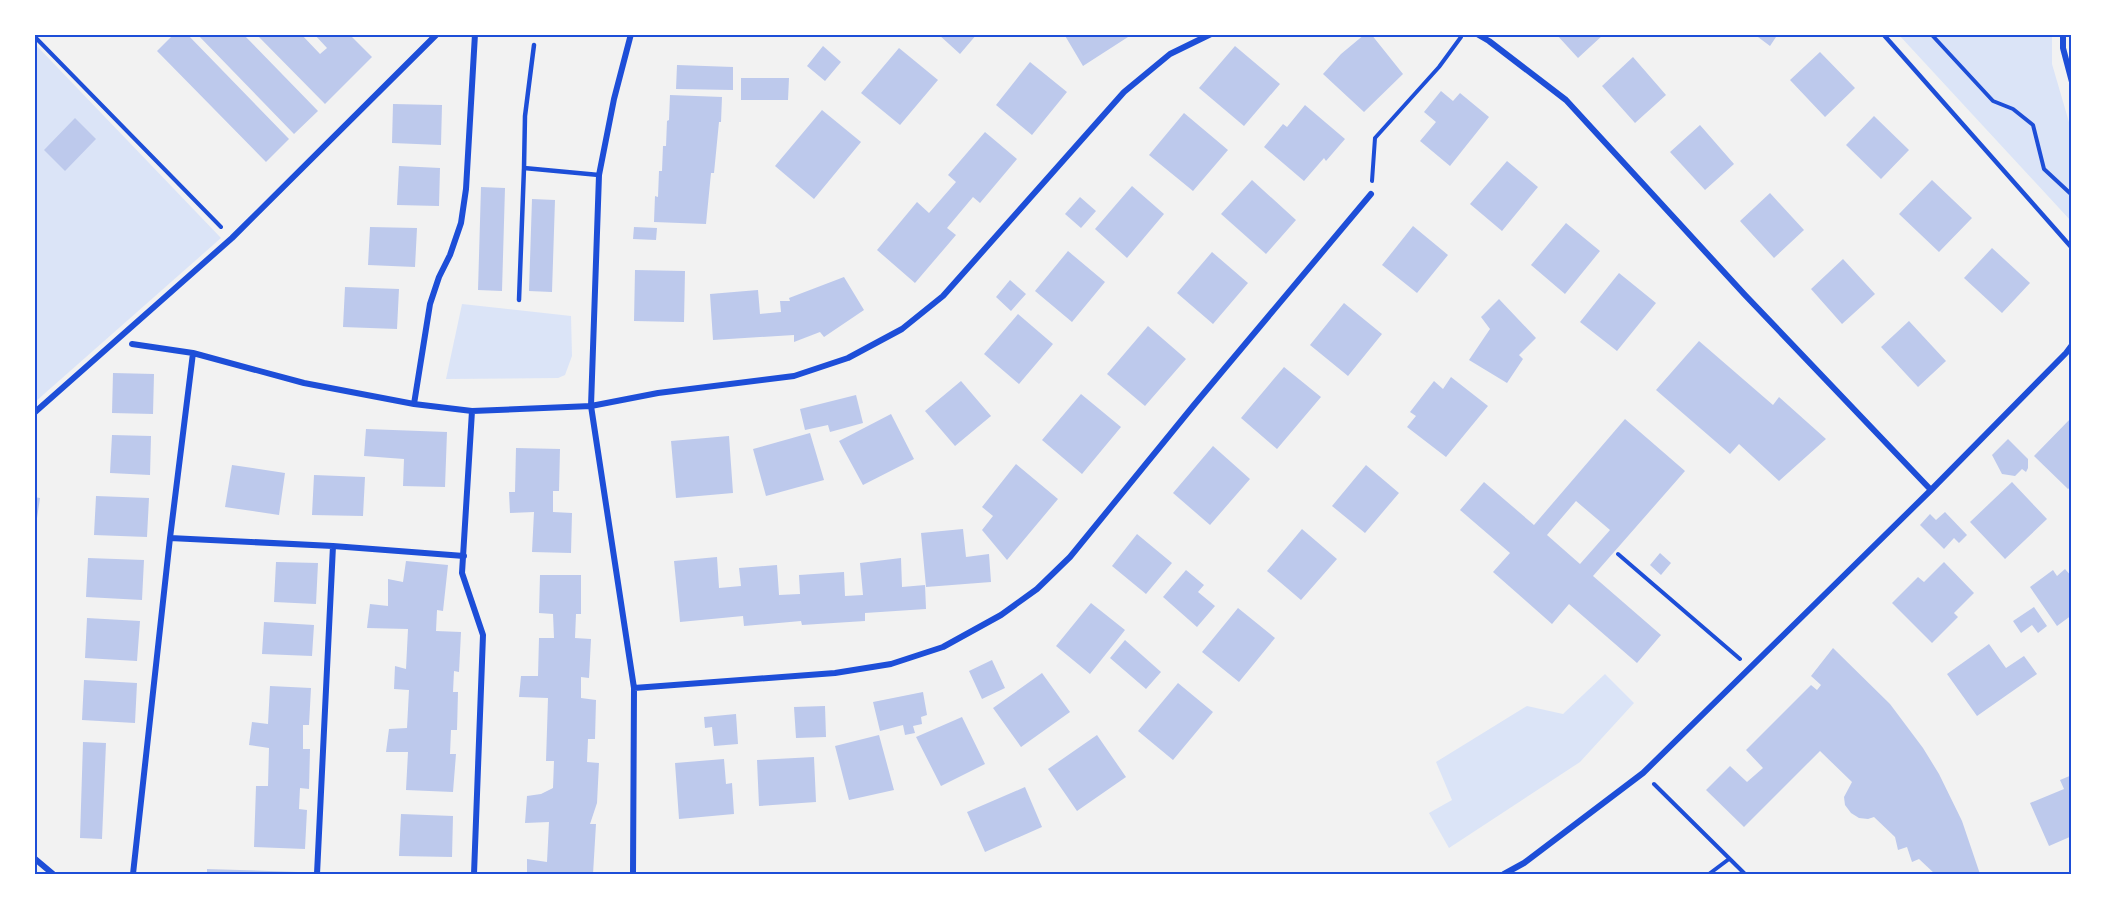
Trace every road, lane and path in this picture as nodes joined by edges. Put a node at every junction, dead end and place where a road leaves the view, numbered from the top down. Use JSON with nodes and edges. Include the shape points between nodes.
{"nodes":[{"id":1,"x":437,"y":34,"type":"edge"},
{"id":2,"x":475,"y":34,"type":"edge"},
{"id":3,"x":631,"y":34,"type":"edge"},
{"id":4,"x":1211,"y":34,"type":"edge"},
{"id":5,"x":1462,"y":34,"type":"edge"},
{"id":6,"x":1477,"y":34,"type":"edge"},
{"id":7,"x":1883,"y":34,"type":"edge"},
{"id":8,"x":1931,"y":34,"type":"edge"},
{"id":9,"x":2062,"y":34,"type":"edge"},
{"id":10,"x":34,"y":36,"type":"edge"},
{"id":11,"x":534,"y":45,"type":"dead end"},
{"id":12,"x":2072,"y":82,"type":"edge"},
{"id":13,"x":524,"y":168,"type":"junction"},
{"id":14,"x":599,"y":175,"type":"junction"},
{"id":15,"x":1371,"y":194,"type":"joint"},
{"id":16,"x":2072,"y":195,"type":"edge"},
{"id":17,"x":232,"y":238,"type":"junction"},
{"id":18,"x":2072,"y":248,"type":"edge"},
{"id":19,"x":519,"y":300,"type":"dead end"},
{"id":20,"x":132,"y":344,"type":"dead end"},
{"id":21,"x":2072,"y":345,"type":"edge"},
{"id":22,"x":194,"y":353,"type":"junction"},
{"id":23,"x":2069,"y":356,"type":"edge"},
{"id":24,"x":414,"y":404,"type":"junction"},
{"id":25,"x":591,"y":406,"type":"junction"},
{"id":26,"x":472,"y":411,"type":"junction"},
{"id":27,"x":34,"y":413,"type":"edge"},
{"id":28,"x":1931,"y":490,"type":"junction"},
{"id":29,"x":170,"y":538,"type":"junction"},
{"id":30,"x":333,"y":546,"type":"junction"},
{"id":31,"x":1618,"y":554,"type":"dead end"},
{"id":32,"x":464,"y":556,"type":"junction"},
{"id":33,"x":1723,"y":644,"type":"dead end"},
{"id":34,"x":634,"y":688,"type":"junction"},
{"id":35,"x":1643,"y":773,"type":"junction"},
{"id":36,"x":34,"y":858,"type":"edge"},
{"id":37,"x":1729,"y":859,"type":"junction"},
{"id":38,"x":53,"y":874,"type":"edge"},
{"id":39,"x":133,"y":874,"type":"edge"},
{"id":40,"x":316,"y":874,"type":"edge"},
{"id":41,"x":474,"y":874,"type":"edge"},
{"id":42,"x":633,"y":874,"type":"edge"},
{"id":43,"x":1504,"y":874,"type":"edge"},
{"id":44,"x":1709,"y":874,"type":"edge"},
{"id":45,"x":1745,"y":874,"type":"edge"}],
"edges":[{"from":1,"to":17,"type":"street"},
{"from":2,"to":24,"type":"street","via":[[461,224],[430,304]]},
{"from":3,"to":14,"type":"street"},
{"from":4,"to":25,"type":"street","via":[[1170,54],[1124,92],[943,296],[902,329],[848,358],[794,376],[658,393]]},
{"from":5,"to":15,"type":"path","via":[[1439,67],[1375,138]]},
{"from":6,"to":28,"type":"street","via":[[1566,100],[1745,296]]},
{"from":7,"to":18,"type":"lane"},
{"from":8,"to":16,"type":"path","via":[[1993,101],[2013,109],[2033,125],[2044,169]]},
{"from":9,"to":12,"type":"street"},
{"from":10,"to":17,"type":"path"},
{"from":11,"to":13,"type":"lane","via":[[525,116]]},
{"from":13,"to":14,"type":"lane"},
{"from":13,"to":19,"type":"lane"},
{"from":14,"to":25,"type":"street"},
{"from":15,"to":34,"type":"street","via":[[1070,557],[1037,589],[1001,615],[943,647],[891,664],[834,673]]},
{"from":17,"to":27,"type":"street"},
{"from":20,"to":22,"type":"street"},
{"from":21,"to":23,"type":"street"},
{"from":22,"to":24,"type":"street","via":[[304,382]]},
{"from":22,"to":29,"type":"street"},
{"from":23,"to":28,"type":"street"},
{"from":24,"to":26,"type":"street"},
{"from":25,"to":26,"type":"street"},
{"from":25,"to":34,"type":"street"},
{"from":26,"to":32,"type":"street"},
{"from":28,"to":35,"type":"street"},
{"from":29,"to":30,"type":"street"},
{"from":29,"to":39,"type":"street"},
{"from":30,"to":32,"type":"street"},
{"from":30,"to":40,"type":"street"},
{"from":31,"to":33,"type":"path"},
{"from":32,"to":41,"type":"street","via":[[462,573],[483,635]]},
{"from":34,"to":42,"type":"street"},
{"from":35,"to":37,"type":"path"},
{"from":35,"to":43,"type":"street"},
{"from":36,"to":38,"type":"street"},
{"from":37,"to":44,"type":"path"},
{"from":37,"to":45,"type":"path"}]}
